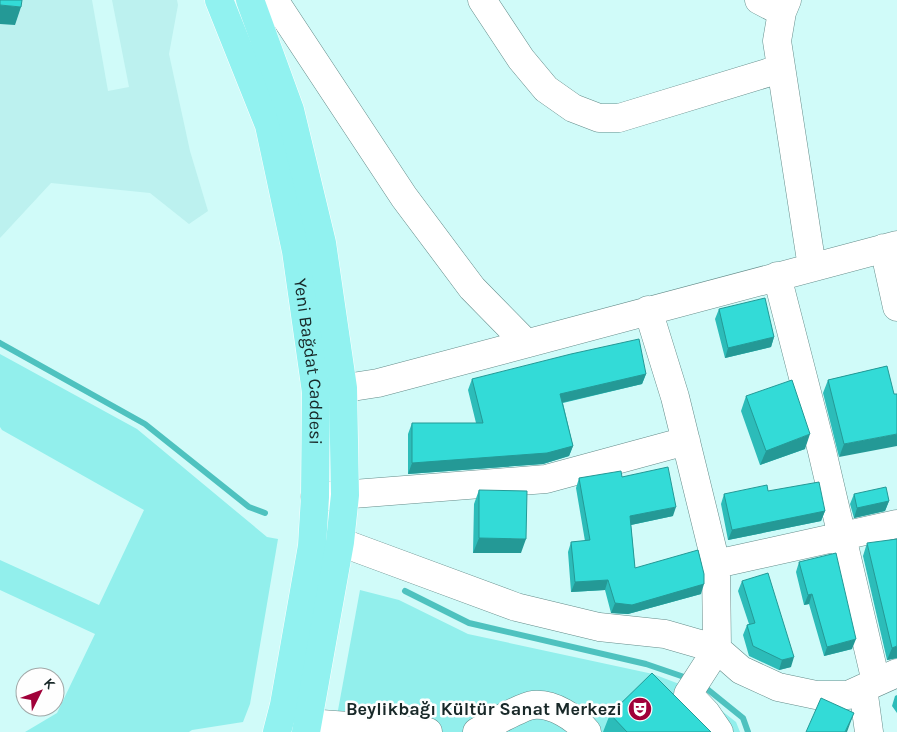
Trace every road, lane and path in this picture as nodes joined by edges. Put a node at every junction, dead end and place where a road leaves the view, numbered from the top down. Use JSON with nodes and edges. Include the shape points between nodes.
{"nodes":[{"id":1,"x":219,"y":0,"type":"edge"},
{"id":2,"x":482,"y":0,"type":"edge"},
{"id":3,"x":262,"y":2,"type":"edge"},
{"id":4,"x":776,"y":4,"type":"edge"},
{"id":5,"x":780,"y":69,"type":"junction"},
{"id":6,"x":890,"y":247,"type":"edge"},
{"id":7,"x":812,"y":267,"type":"junction"},
{"id":8,"x":777,"y":276,"type":"junction"},
{"id":9,"x":897,"y":307,"type":"edge"},
{"id":10,"x":648,"y":310,"type":"junction"},
{"id":11,"x":526,"y":343,"type":"junction"},
{"id":12,"x":343,"y":388,"type":"junction"},
{"id":13,"x":316,"y":392,"type":"junction"},
{"id":14,"x":686,"y":441,"type":"junction"},
{"id":15,"x":345,"y":495,"type":"junction"},
{"id":16,"x":315,"y":497,"type":"junction"},
{"id":17,"x":897,"y":524,"type":"edge"},
{"id":18,"x":841,"y":536,"type":"junction"},
{"id":19,"x":340,"y":542,"type":"junction"},
{"id":20,"x":716,"y":564,"type":"junction"},
{"id":21,"x":717,"y":649,"type":"junction"},
{"id":22,"x":879,"y":681,"type":"edge"},
{"id":23,"x":307,"y":727,"type":"edge"},
{"id":24,"x":277,"y":732,"type":"edge"},
{"id":25,"x":428,"y":732,"type":"edge"},
{"id":26,"x":477,"y":732,"type":"edge"},
{"id":27,"x":588,"y":732,"type":"edge"},
{"id":28,"x":719,"y":732,"type":"edge"},
{"id":29,"x":868,"y":732,"type":"edge"}],
"edges":[{"from":1,"to":13,"type":"main road","name":"Yeni Bağdat Caddesi","via":[[269,125],[296,251]]},
{"from":2,"to":5,"type":"street","via":[[520,59],[546,89],[573,108],[600,118],[620,118]]},
{"from":3,"to":11,"type":"street","via":[[472,288]]},
{"from":3,"to":12,"type":"main road","name":"Yeni Bağdat Caddesi","via":[[322,243]]},
{"from":4,"to":5,"type":"street"},
{"from":5,"to":7,"type":"street"},
{"from":6,"to":7,"type":"street"},
{"from":6,"to":9,"type":"street"},
{"from":7,"to":8,"type":"street"},
{"from":8,"to":10,"type":"street"},
{"from":8,"to":18,"type":"street"},
{"from":10,"to":11,"type":"street"},
{"from":10,"to":14,"type":"street"},
{"from":11,"to":12,"type":"street","via":[[378,383]]},
{"from":12,"to":13,"type":"street"},
{"from":12,"to":15,"type":"main road","name":"Yeni Bağdat Caddesi"},
{"from":13,"to":16,"type":"main road","name":"Yeni Bağdat Caddesi"},
{"from":14,"to":15,"type":"street","via":[[546,479]]},
{"from":14,"to":20,"type":"street"},
{"from":15,"to":16,"type":"street"},
{"from":15,"to":19,"type":"main road","name":"Yeni Bağdat Caddesi"},
{"from":16,"to":24,"type":"main road","name":"Yeni Bağdat Caddesi","via":[[312,546]]},
{"from":17,"to":18,"type":"street"},
{"from":18,"to":20,"type":"street"},
{"from":18,"to":22,"type":"street"},
{"from":19,"to":21,"type":"street","via":[[516,607],[599,627],[665,634]]},
{"from":19,"to":23,"type":"main road","name":"Yeni Bağdat Caddesi"},
{"from":20,"to":21,"type":"street"},
{"from":21,"to":22,"type":"street","via":[[741,670],[778,687],[816,694],[848,695]]},
{"from":21,"to":28,"type":"street","via":[[688,694]]},
{"from":22,"to":29,"type":"street"},
{"from":23,"to":25,"type":"street"},
{"from":26,"to":27,"type":"street","via":[[533,705],[556,709],[578,721]]}]}
